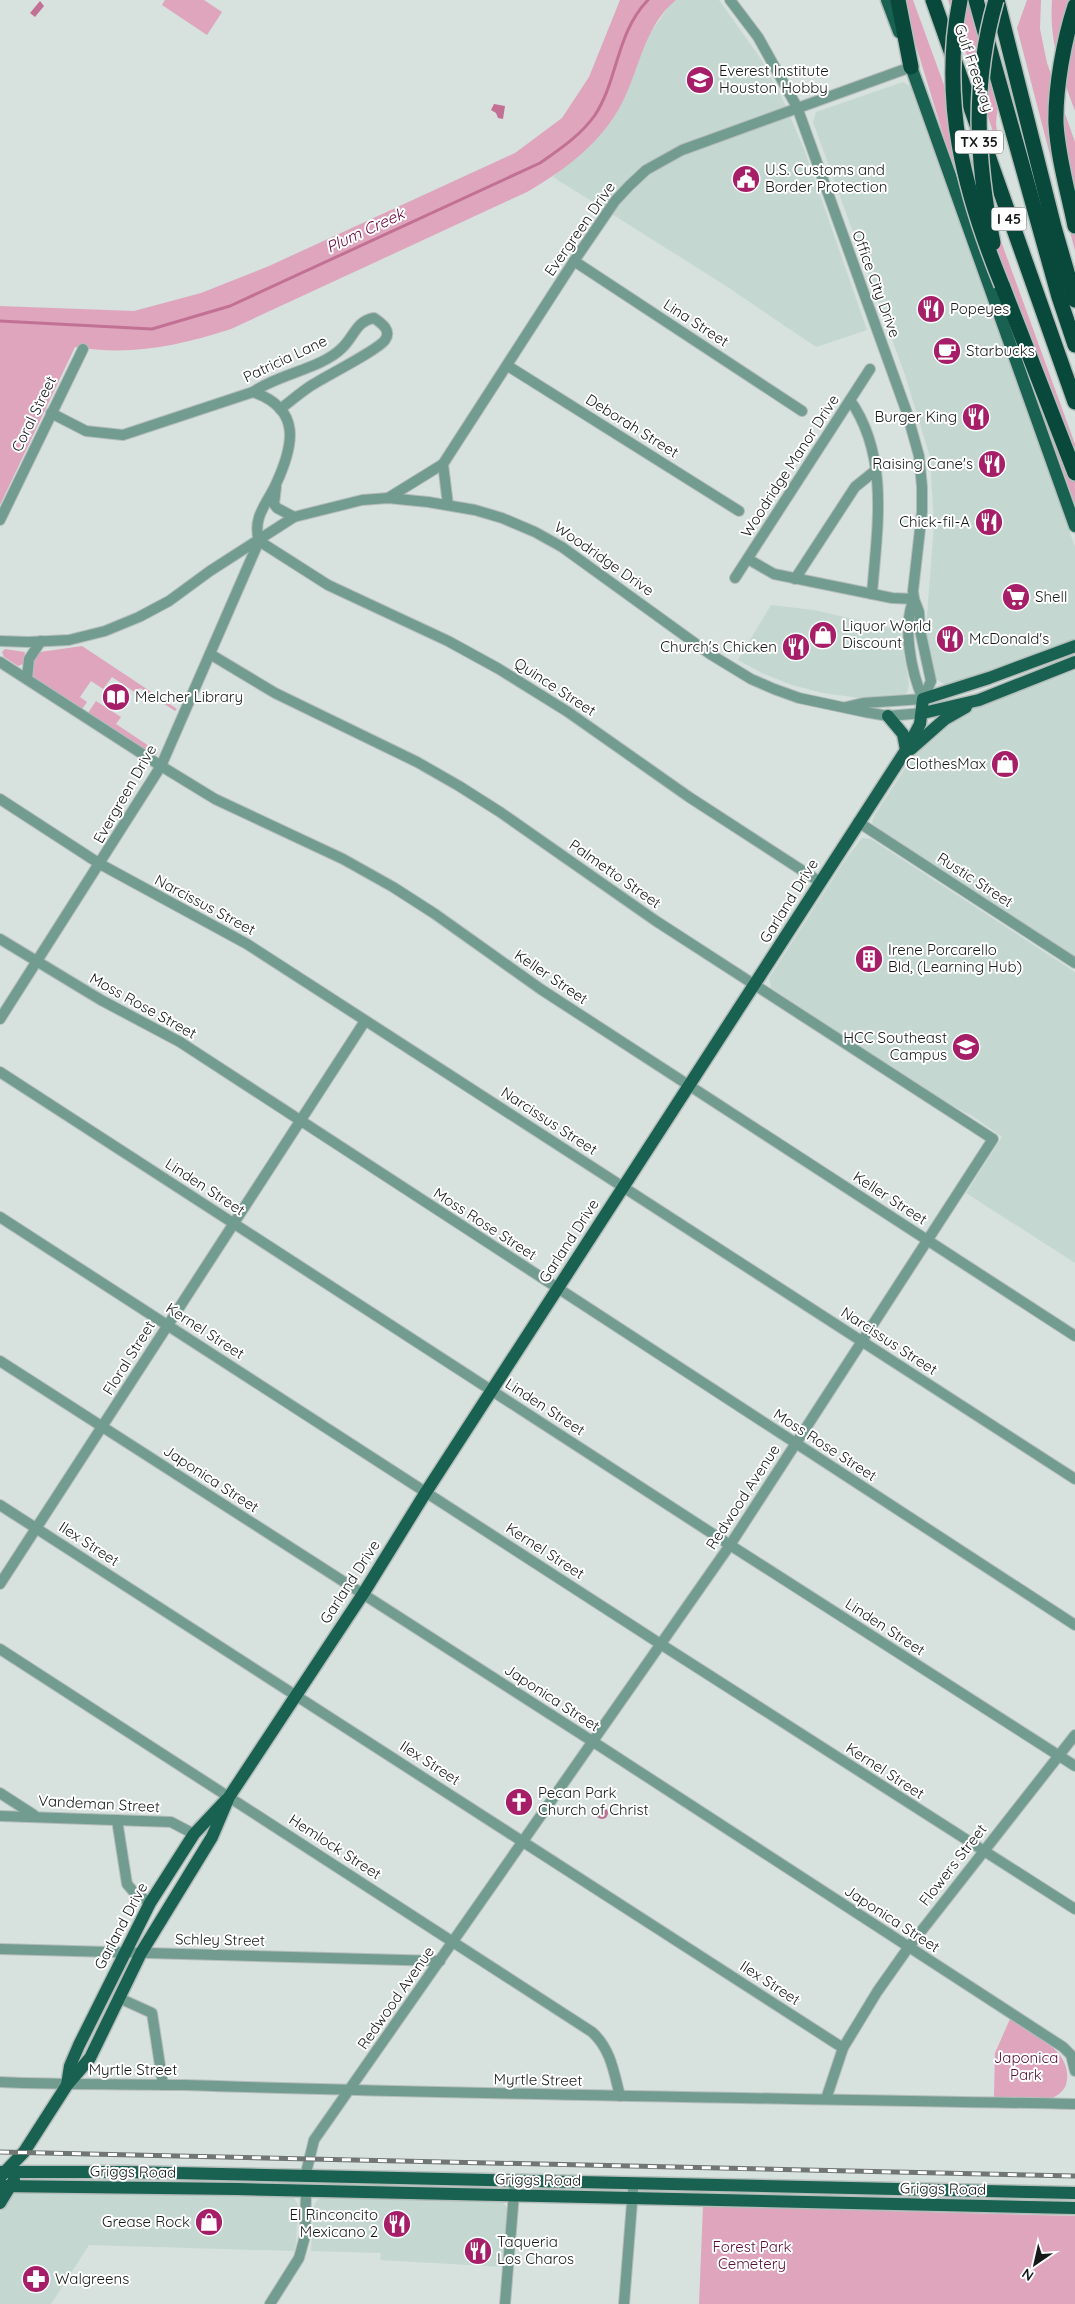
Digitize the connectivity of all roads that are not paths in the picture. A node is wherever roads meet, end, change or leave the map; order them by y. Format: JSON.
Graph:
{"nodes":[{"id":1,"x":730,"y":0,"type":"edge"},
{"id":2,"x":887,"y":0,"type":"edge"},
{"id":3,"x":898,"y":0,"type":"edge"},
{"id":4,"x":928,"y":0,"type":"edge"},
{"id":5,"x":933,"y":0,"type":"edge"},
{"id":6,"x":960,"y":0,"type":"edge"},
{"id":7,"x":976,"y":0,"type":"edge"},
{"id":8,"x":997,"y":3,"type":"edge"},
{"id":9,"x":1075,"y":6,"type":"edge"},
{"id":10,"x":944,"y":35,"type":"junction"},
{"id":11,"x":911,"y":67,"type":"junction"},
{"id":12,"x":796,"y":107,"type":"junction"},
{"id":13,"x":1075,"y":226,"type":"edge"},
{"id":14,"x":574,"y":261,"type":"junction"},
{"id":15,"x":1002,"y":285,"type":"junction"},
{"id":16,"x":1075,"y":300,"type":"edge"},
{"id":17,"x":1075,"y":345,"type":"edge"},
{"id":18,"x":83,"y":349,"type":"dead end"},
{"id":19,"x":508,"y":366,"type":"junction"},
{"id":20,"x":870,"y":370,"type":"dead end"},
{"id":21,"x":252,"y":392,"type":"junction"},
{"id":22,"x":850,"y":400,"type":"junction"},
{"id":23,"x":1075,"y":402,"type":"edge"},
{"id":24,"x":280,"y":409,"type":"junction"},
{"id":25,"x":802,"y":411,"type":"dead end"},
{"id":26,"x":52,"y":414,"type":"junction"},
{"id":27,"x":443,"y":464,"type":"junction"},
{"id":28,"x":876,"y":470,"type":"junction"},
{"id":29,"x":1075,"y":473,"type":"edge"},
{"id":30,"x":276,"y":486,"type":"junction"},
{"id":31,"x":388,"y":498,"type":"junction"},
{"id":32,"x":448,"y":505,"type":"junction"},
{"id":33,"x":739,"y":511,"type":"dead end"},
{"id":34,"x":294,"y":517,"type":"junction"},
{"id":35,"x":0,"y":520,"type":"edge"},
{"id":36,"x":1075,"y":526,"type":"edge"},
{"id":37,"x":259,"y":542,"type":"junction"},
{"id":38,"x":748,"y":559,"type":"junction"},
{"id":39,"x":735,"y":578,"type":"dead end"},
{"id":40,"x":795,"y":579,"type":"junction"},
{"id":41,"x":872,"y":594,"type":"junction"},
{"id":42,"x":914,"y":598,"type":"junction"},
{"id":43,"x":0,"y":640,"type":"edge"},
{"id":44,"x":42,"y":641,"type":"junction"},
{"id":45,"x":1075,"y":646,"type":"edge"},
{"id":46,"x":210,"y":654,"type":"junction"},
{"id":47,"x":0,"y":662,"type":"edge"},
{"id":48,"x":1075,"y":662,"type":"edge"},
{"id":49,"x":27,"y":679,"type":"junction"},
{"id":50,"x":923,"y":699,"type":"junction"},
{"id":51,"x":979,"y":700,"type":"junction"},
{"id":52,"x":845,"y":707,"type":"junction"},
{"id":53,"x":923,"y":713,"type":"junction"},
{"id":54,"x":888,"y":716,"type":"junction"},
{"id":55,"x":904,"y":754,"type":"junction"},
{"id":56,"x":161,"y":766,"type":"junction"},
{"id":57,"x":0,"y":800,"type":"edge"},
{"id":58,"x":858,"y":822,"type":"junction"},
{"id":59,"x":100,"y":864,"type":"junction"},
{"id":60,"x":820,"y":882,"type":"junction"},
{"id":61,"x":0,"y":939,"type":"edge"},
{"id":62,"x":37,"y":962,"type":"junction"},
{"id":63,"x":1075,"y":963,"type":"edge"},
{"id":64,"x":755,"y":985,"type":"junction"},
{"id":65,"x":0,"y":1019,"type":"edge"},
{"id":66,"x":364,"y":1021,"type":"junction"},
{"id":67,"x":0,"y":1072,"type":"edge"},
{"id":68,"x":688,"y":1086,"type":"junction"},
{"id":69,"x":300,"y":1120,"type":"junction"},
{"id":70,"x":993,"y":1138,"type":"joint"},
{"id":71,"x":623,"y":1187,"type":"junction"},
{"id":72,"x":0,"y":1216,"type":"edge"},
{"id":73,"x":234,"y":1223,"type":"junction"},
{"id":74,"x":928,"y":1240,"type":"junction"},
{"id":75,"x":558,"y":1290,"type":"junction"},
{"id":76,"x":168,"y":1325,"type":"junction"},
{"id":77,"x":1075,"y":1336,"type":"edge"},
{"id":78,"x":861,"y":1341,"type":"junction"},
{"id":79,"x":0,"y":1361,"type":"edge"},
{"id":80,"x":492,"y":1390,"type":"junction"},
{"id":81,"x":103,"y":1427,"type":"junction"},
{"id":82,"x":795,"y":1444,"type":"junction"},
{"id":83,"x":1075,"y":1479,"type":"edge"},
{"id":84,"x":426,"y":1492,"type":"junction"},
{"id":85,"x":0,"y":1505,"type":"edge"},
{"id":86,"x":36,"y":1528,"type":"junction"},
{"id":87,"x":730,"y":1545,"type":"junction"},
{"id":88,"x":0,"y":1584,"type":"edge"},
{"id":89,"x":362,"y":1594,"type":"junction"},
{"id":90,"x":1075,"y":1625,"type":"edge"},
{"id":91,"x":662,"y":1645,"type":"junction"},
{"id":92,"x":0,"y":1649,"type":"edge"},
{"id":93,"x":296,"y":1695,"type":"junction"},
{"id":94,"x":1075,"y":1736,"type":"edge"},
{"id":95,"x":592,"y":1741,"type":"junction"},
{"id":96,"x":1058,"y":1755,"type":"junction"},
{"id":97,"x":1075,"y":1766,"type":"edge"},
{"id":98,"x":0,"y":1793,"type":"edge"},
{"id":99,"x":230,"y":1796,"type":"junction"},
{"id":100,"x":0,"y":1816,"type":"edge"},
{"id":101,"x":35,"y":1816,"type":"junction"},
{"id":102,"x":117,"y":1820,"type":"junction"},
{"id":103,"x":194,"y":1834,"type":"junction"},
{"id":104,"x":523,"y":1841,"type":"junction"},
{"id":105,"x":983,"y":1851,"type":"junction"},
{"id":106,"x":150,"y":1903,"type":"junction"},
{"id":107,"x":1075,"y":1909,"type":"edge"},
{"id":108,"x":454,"y":1942,"type":"junction"},
{"id":109,"x":908,"y":1948,"type":"junction"},
{"id":110,"x":0,"y":1949,"type":"edge"},
{"id":111,"x":124,"y":1953,"type":"junction"},
{"id":112,"x":141,"y":1953,"type":"junction"},
{"id":113,"x":440,"y":1960,"type":"junction"},
{"id":114,"x":119,"y":1998,"type":"junction"},
{"id":115,"x":843,"y":2048,"type":"junction"},
{"id":116,"x":1075,"y":2071,"type":"edge"},
{"id":117,"x":0,"y":2082,"type":"edge"},
{"id":118,"x":67,"y":2085,"type":"junction"},
{"id":119,"x":163,"y":2085,"type":"junction"},
{"id":120,"x":349,"y":2090,"type":"junction"},
{"id":121,"x":620,"y":2096,"type":"junction"},
{"id":122,"x":826,"y":2099,"type":"junction"},
{"id":123,"x":1075,"y":2104,"type":"edge"},
{"id":124,"x":24,"y":2152,"type":"junction"},
{"id":125,"x":19,"y":2172,"type":"junction"},
{"id":126,"x":127,"y":2172,"type":"junction"},
{"id":127,"x":1,"y":2173,"type":"edge"},
{"id":128,"x":305,"y":2177,"type":"junction"},
{"id":129,"x":364,"y":2178,"type":"junction"},
{"id":130,"x":415,"y":2179,"type":"junction"},
{"id":131,"x":515,"y":2181,"type":"junction"},
{"id":132,"x":634,"y":2184,"type":"junction"},
{"id":133,"x":5,"y":2186,"type":"edge"},
{"id":134,"x":127,"y":2188,"type":"junction"},
{"id":135,"x":820,"y":2188,"type":"junction"},
{"id":136,"x":237,"y":2189,"type":"junction"},
{"id":137,"x":306,"y":2192,"type":"junction"},
{"id":138,"x":412,"y":2193,"type":"junction"},
{"id":139,"x":1075,"y":2193,"type":"edge"},
{"id":140,"x":514,"y":2196,"type":"junction"},
{"id":141,"x":633,"y":2198,"type":"junction"},
{"id":142,"x":819,"y":2202,"type":"junction"},
{"id":143,"x":0,"y":2203,"type":"edge"},
{"id":144,"x":1075,"y":2208,"type":"edge"},
{"id":145,"x":270,"y":2304,"type":"edge"},
{"id":146,"x":505,"y":2304,"type":"edge"},
{"id":147,"x":624,"y":2304,"type":"edge"}],
"edges":[{"from":1,"to":12,"type":"street","name":"Office City Drive"},
{"from":2,"to":11,"type":"main road"},
{"from":3,"to":11,"type":"highway"},
{"from":4,"to":10,"type":"highway"},
{"from":5,"to":10,"type":"highway","name":"Gulf Freeway","number":"I 45"},
{"from":6,"to":15,"type":"highway","bridge":true},
{"from":7,"to":17,"type":"highway","name":"Gulf Freeway","number":"I 45"},
{"from":8,"to":15,"type":"highway","number":"TX 35","bridge":true},
{"from":8,"to":16,"type":"highway","number":"I 45"},
{"from":9,"to":13,"type":"highway"},
{"from":10,"to":23,"type":"highway","name":"Gulf Freeway","number":"I 45"},
{"from":11,"to":12,"type":"street","name":"Evergreen Drive"},
{"from":11,"to":36,"type":"main road"},
{"from":12,"to":14,"type":"street","name":"Evergreen Drive"},
{"from":12,"to":42,"type":"street","name":"Office City Drive"},
{"from":14,"to":19,"type":"street","name":"Evergreen Drive"},
{"from":14,"to":25,"type":"street","name":"Lina Street"},
{"from":15,"to":29,"type":"highway","number":"TX 35"},
{"from":18,"to":26,"type":"street","name":"Coral Street"},
{"from":19,"to":27,"type":"street","name":"Evergreen Drive"},
{"from":19,"to":33,"type":"street","name":"Deborah Street"},
{"from":20,"to":22,"type":"street","name":"Woodridge Manor Drive"},
{"from":21,"to":24,"type":"street"},
{"from":21,"to":24,"type":"street","name":"Patricia Lane"},
{"from":21,"to":26,"type":"street","name":"Patricia Lane"},
{"from":22,"to":28,"type":"street"},
{"from":22,"to":38,"type":"street","name":"Woodridge Manor Drive"},
{"from":24,"to":30,"type":"street"},
{"from":26,"to":35,"type":"street","name":"Coral Street"},
{"from":27,"to":31,"type":"street"},
{"from":27,"to":32,"type":"street"},
{"from":28,"to":40,"type":"street"},
{"from":28,"to":41,"type":"street"},
{"from":30,"to":34,"type":"street"},
{"from":30,"to":37,"type":"street"},
{"from":31,"to":32,"type":"street","name":"Woodridge Drive"},
{"from":31,"to":34,"type":"street","name":"Woodridge Drive"},
{"from":32,"to":52,"type":"street","name":"Woodridge Drive"},
{"from":34,"to":37,"type":"street","name":"Woodridge Drive"},
{"from":37,"to":44,"type":"street","name":"Woodridge Drive"},
{"from":37,"to":46,"type":"street","name":"Evergreen Drive"},
{"from":37,"to":60,"type":"street","name":"Quince Street"},
{"from":38,"to":39,"type":"street","name":"Woodridge Manor Drive"},
{"from":38,"to":40,"type":"street"},
{"from":40,"to":41,"type":"street"},
{"from":41,"to":42,"type":"street"},
{"from":42,"to":50,"type":"street","name":"Office City Drive"},
{"from":43,"to":44,"type":"street","name":"Woodridge Drive"},
{"from":44,"to":49,"type":"street"},
{"from":45,"to":50,"type":"main road","name":"Woodridge Drive"},
{"from":46,"to":56,"type":"street","name":"Evergreen Drive"},
{"from":46,"to":64,"type":"street","name":"Palmetto Street"},
{"from":47,"to":49,"type":"street","name":"Keller Street"},
{"from":48,"to":51,"type":"main road","name":"Woodridge Drive"},
{"from":49,"to":56,"type":"street","name":"Keller Street"},
{"from":50,"to":52,"type":"street","name":"Woodridge Drive"},
{"from":50,"to":53,"type":"main road","name":"Garland Drive"},
{"from":51,"to":53,"type":"main road","name":"Woodridge Drive"},
{"from":51,"to":55,"type":"main road"},
{"from":52,"to":54,"type":"street","name":"Woodridge Drive"},
{"from":53,"to":54,"type":"street","name":"Woodridge Drive"},
{"from":53,"to":55,"type":"main road","name":"Garland Drive"},
{"from":54,"to":55,"type":"main road"},
{"from":55,"to":58,"type":"main road","name":"Garland Drive"},
{"from":56,"to":59,"type":"street","name":"Evergreen Drive"},
{"from":56,"to":68,"type":"street","name":"Keller Street"},
{"from":57,"to":59,"type":"street","name":"Narcissus Street"},
{"from":58,"to":60,"type":"main road","name":"Garland Drive"},
{"from":58,"to":63,"type":"street","name":"Rustic Street"},
{"from":59,"to":62,"type":"street","name":"Evergreen Drive"},
{"from":59,"to":66,"type":"street","name":"Narcissus Street"},
{"from":60,"to":64,"type":"main road","name":"Garland Drive"},
{"from":61,"to":62,"type":"street","name":"Moss Rose Street"},
{"from":62,"to":65,"type":"street","name":"Evergreen Drive"},
{"from":62,"to":69,"type":"street","name":"Moss Rose Street"},
{"from":64,"to":68,"type":"main road","name":"Garland Drive"},
{"from":64,"to":70,"type":"street","name":"Palmetto Street"},
{"from":66,"to":69,"type":"street","name":"Floral Street"},
{"from":66,"to":71,"type":"street","name":"Narcissus Street"},
{"from":67,"to":73,"type":"street","name":"Linden Street"},
{"from":68,"to":71,"type":"main road","name":"Garland Drive"},
{"from":68,"to":74,"type":"street","name":"Keller Street"},
{"from":69,"to":73,"type":"street","name":"Floral Street"},
{"from":69,"to":75,"type":"street","name":"Moss Rose Street"},
{"from":70,"to":74,"type":"street","name":"Redwood Avenue"},
{"from":71,"to":75,"type":"main road","name":"Garland Drive"},
{"from":71,"to":78,"type":"street","name":"Narcissus Street"},
{"from":72,"to":76,"type":"street","name":"Kernel Street"},
{"from":73,"to":76,"type":"street","name":"Floral Street"},
{"from":73,"to":80,"type":"street","name":"Linden Street"},
{"from":74,"to":77,"type":"street","name":"Keller Street"},
{"from":74,"to":78,"type":"street","name":"Redwood Avenue"},
{"from":75,"to":80,"type":"main road","name":"Garland Drive"},
{"from":75,"to":82,"type":"street","name":"Moss Rose Street"},
{"from":76,"to":81,"type":"street","name":"Floral Street"},
{"from":76,"to":84,"type":"street","name":"Kernel Street"},
{"from":78,"to":82,"type":"street","name":"Redwood Avenue"},
{"from":78,"to":83,"type":"street","name":"Narcissus Street"},
{"from":79,"to":81,"type":"street","name":"Japonica Street"},
{"from":80,"to":84,"type":"main road","name":"Garland Drive"},
{"from":80,"to":87,"type":"street","name":"Linden Street"},
{"from":81,"to":86,"type":"street","name":"Floral Street"},
{"from":81,"to":89,"type":"street","name":"Japonica Street"},
{"from":82,"to":87,"type":"street","name":"Redwood Avenue"},
{"from":82,"to":90,"type":"street","name":"Moss Rose Street"},
{"from":84,"to":89,"type":"main road","name":"Garland Drive"},
{"from":84,"to":91,"type":"street","name":"Kernel Street"},
{"from":85,"to":86,"type":"street","name":"Ilex Street"},
{"from":86,"to":88,"type":"street","name":"Floral Street"},
{"from":86,"to":93,"type":"street","name":"Ilex Street"},
{"from":87,"to":91,"type":"street","name":"Redwood Avenue"},
{"from":87,"to":96,"type":"street","name":"Linden Street"},
{"from":89,"to":93,"type":"main road","name":"Garland Drive"},
{"from":89,"to":95,"type":"street","name":"Japonica Street"},
{"from":91,"to":95,"type":"street","name":"Redwood Avenue"},
{"from":91,"to":105,"type":"street","name":"Kernel Street"},
{"from":92,"to":99,"type":"street","name":"Hemlock Street"},
{"from":93,"to":99,"type":"main road","name":"Garland Drive"},
{"from":93,"to":104,"type":"street","name":"Ilex Street"},
{"from":94,"to":96,"type":"street","name":"Flowers Street"},
{"from":95,"to":104,"type":"street","name":"Redwood Avenue"},
{"from":95,"to":109,"type":"street","name":"Japonica Street"},
{"from":96,"to":97,"type":"street","name":"Linden Street"},
{"from":96,"to":105,"type":"street","name":"Flowers Street"},
{"from":98,"to":101,"type":"street"},
{"from":99,"to":103,"type":"main road","name":"Garland Drive"},
{"from":99,"to":108,"type":"street","name":"Hemlock Street"},
{"from":99,"to":112,"type":"main road","name":"Garland Drive"},
{"from":100,"to":101,"type":"street","name":"Vandeman Street"},
{"from":101,"to":102,"type":"street","name":"Vandeman Street"},
{"from":102,"to":103,"type":"street","name":"Vandeman Street"},
{"from":102,"to":106,"type":"street"},
{"from":103,"to":106,"type":"main road","name":"Garland Drive"},
{"from":104,"to":108,"type":"street","name":"Redwood Avenue"},
{"from":104,"to":115,"type":"street","name":"Ilex Street"},
{"from":105,"to":107,"type":"street","name":"Kernel Street"},
{"from":105,"to":109,"type":"street","name":"Flowers Street"},
{"from":106,"to":111,"type":"main road","name":"Garland Drive"},
{"from":108,"to":113,"type":"street","name":"Redwood Avenue"},
{"from":108,"to":121,"type":"street","name":"Hemlock Street"},
{"from":109,"to":115,"type":"street","name":"Flowers Street"},
{"from":109,"to":116,"type":"street","name":"Japonica Street"},
{"from":110,"to":111,"type":"street","name":"Schley Street"},
{"from":111,"to":112,"type":"street","name":"Schley Street"},
{"from":111,"to":118,"type":"main road","name":"Garland Drive"},
{"from":112,"to":113,"type":"street","name":"Schley Street"},
{"from":112,"to":114,"type":"main road","name":"Garland Drive"},
{"from":113,"to":120,"type":"street","name":"Redwood Avenue"},
{"from":114,"to":118,"type":"main road","name":"Garland Drive"},
{"from":114,"to":119,"type":"street"},
{"from":115,"to":122,"type":"street","name":"Flowers Street"},
{"from":117,"to":118,"type":"street","name":"Myrtle Street"},
{"from":118,"to":119,"type":"street","name":"Myrtle Street"},
{"from":118,"to":124,"type":"main road","name":"Garland Drive"},
{"from":119,"to":120,"type":"street","name":"Myrtle Street"},
{"from":120,"to":121,"type":"street","name":"Myrtle Street"},
{"from":120,"to":128,"type":"street","name":"Redwood Avenue"},
{"from":121,"to":122,"type":"street","name":"Myrtle Street"},
{"from":122,"to":123,"type":"street","name":"Myrtle Street"},
{"from":124,"to":125,"type":"main road","name":"Garland Drive"},
{"from":124,"to":127,"type":"main road","name":"Garland Drive"},
{"from":125,"to":126,"type":"main road","name":"Griggs Road"},
{"from":125,"to":127,"type":"main road","name":"Griggs Road"},
{"from":125,"to":133,"type":"main road","name":"Garland Drive"},
{"from":126,"to":128,"type":"main road","name":"Griggs Road"},
{"from":126,"to":134,"type":"main road"},
{"from":128,"to":129,"type":"main road","name":"Griggs Road"},
{"from":128,"to":136,"type":"main road"},
{"from":129,"to":130,"type":"main road","name":"Griggs Road"},
{"from":129,"to":137,"type":"main road"},
{"from":130,"to":131,"type":"main road","name":"Griggs Road"},
{"from":130,"to":138,"type":"main road"},
{"from":131,"to":132,"type":"main road","name":"Griggs Road"},
{"from":131,"to":140,"type":"street"},
{"from":132,"to":135,"type":"main road","name":"Griggs Road"},
{"from":132,"to":141,"type":"street"},
{"from":133,"to":134,"type":"main road","name":"Griggs Road"},
{"from":133,"to":143,"type":"main road","name":"Garland Drive"},
{"from":134,"to":136,"type":"main road","name":"Griggs Road"},
{"from":135,"to":139,"type":"main road","name":"Griggs Road"},
{"from":135,"to":142,"type":"main road"},
{"from":136,"to":137,"type":"main road","name":"Griggs Road"},
{"from":137,"to":138,"type":"main road","name":"Griggs Road"},
{"from":137,"to":145,"type":"street"},
{"from":138,"to":140,"type":"main road","name":"Griggs Road"},
{"from":140,"to":141,"type":"main road","name":"Griggs Road"},
{"from":140,"to":146,"type":"street"},
{"from":141,"to":142,"type":"main road","name":"Griggs Road"},
{"from":141,"to":147,"type":"street"},
{"from":142,"to":144,"type":"main road","name":"Griggs Road"}]}
